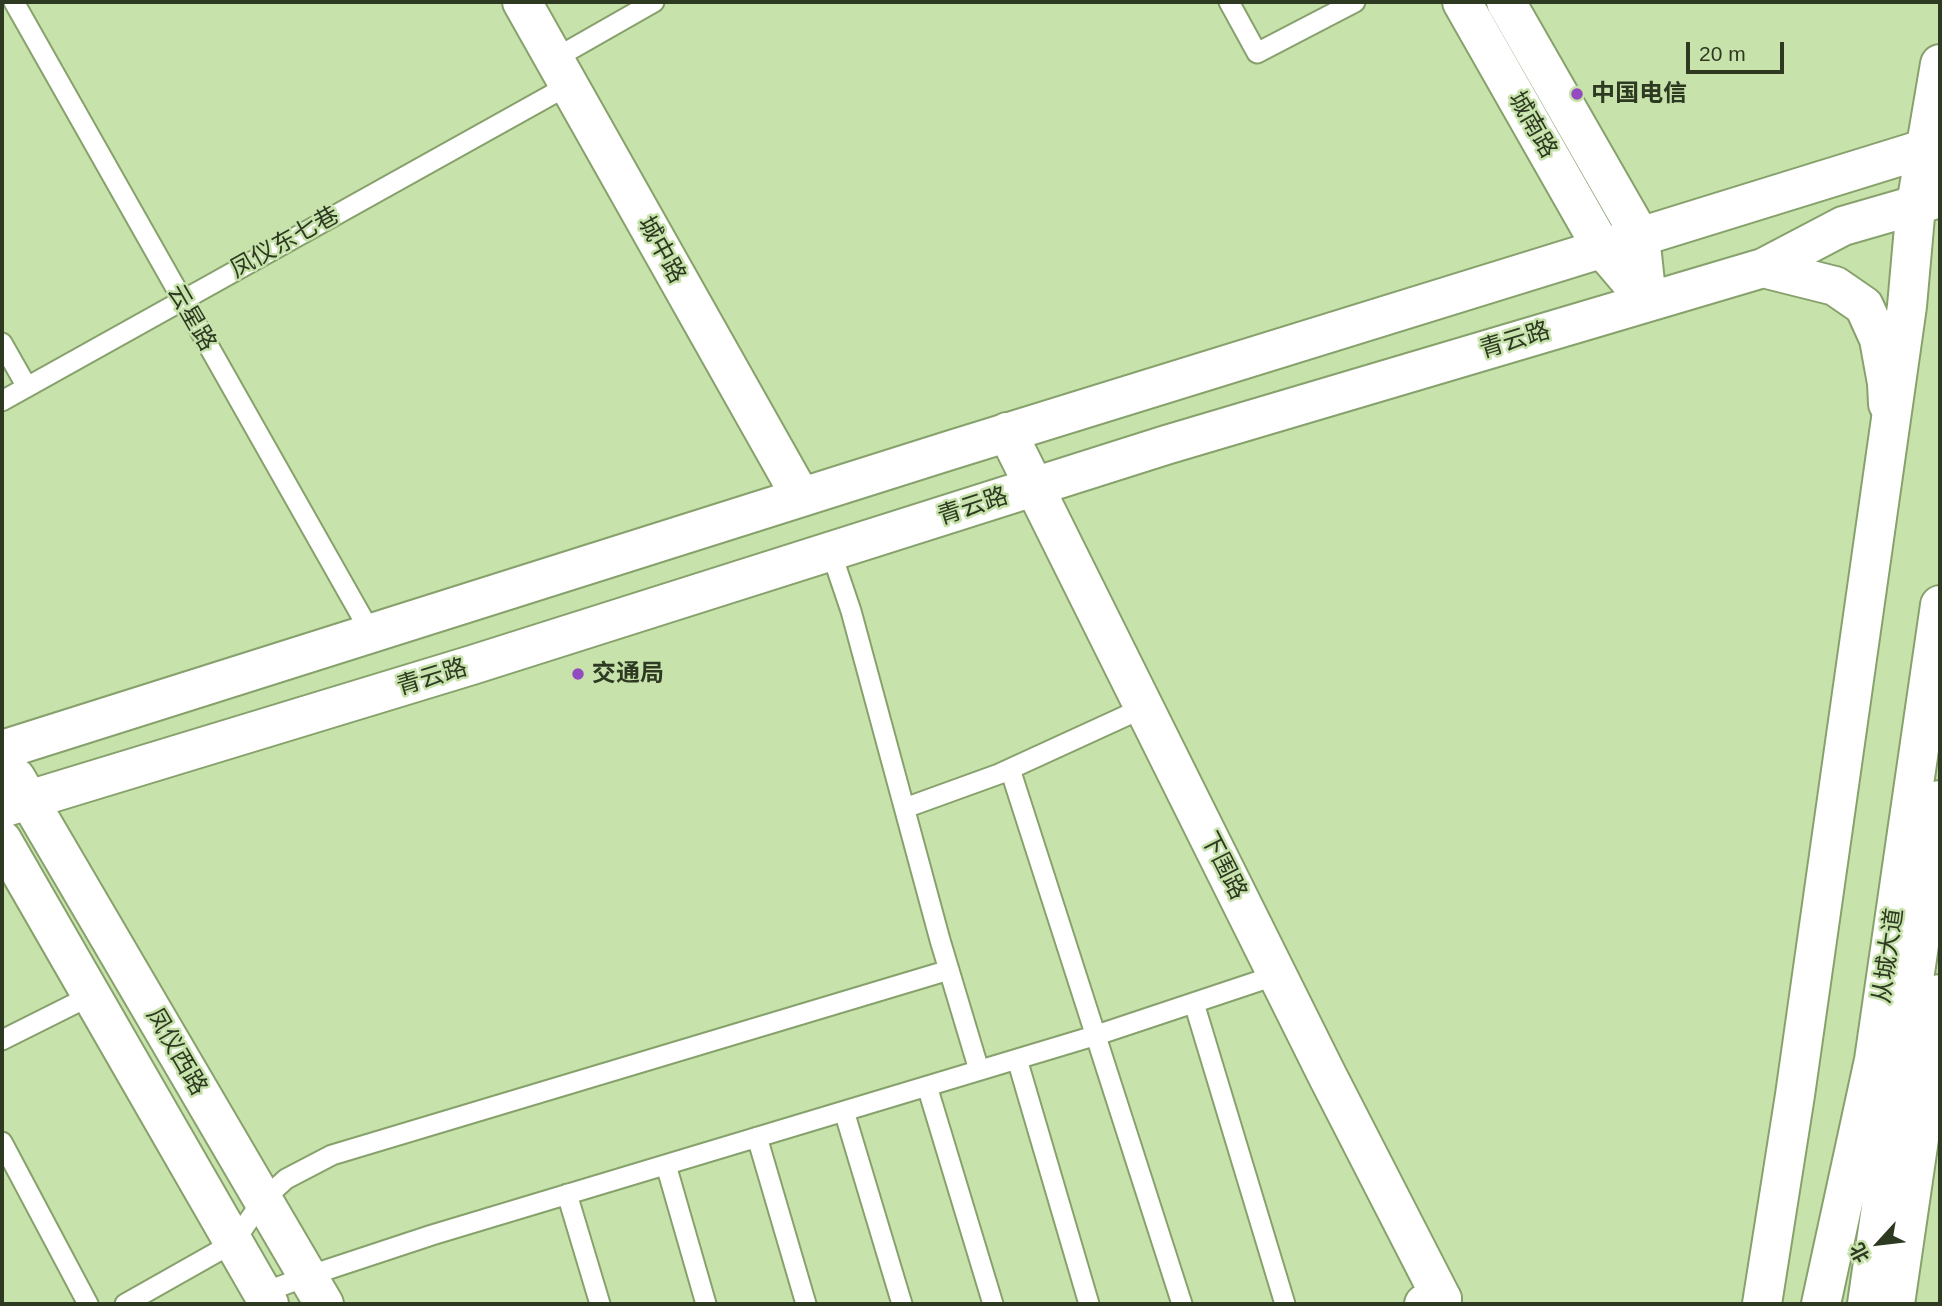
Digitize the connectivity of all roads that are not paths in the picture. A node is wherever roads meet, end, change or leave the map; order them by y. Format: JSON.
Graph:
{"nodes":[{"id":1,"x":14,"y":2,"type":"edge"},
{"id":2,"x":522,"y":2,"type":"edge"},
{"id":3,"x":654,"y":2,"type":"edge"},
{"id":4,"x":1228,"y":2,"type":"edge"},
{"id":5,"x":1355,"y":2,"type":"edge"},
{"id":6,"x":1462,"y":2,"type":"edge"},
{"id":7,"x":1506,"y":2,"type":"edge"},
{"id":8,"x":1940,"y":64,"type":"edge"},
{"id":9,"x":561,"y":72,"type":"junction"},
{"id":10,"x":1933,"y":146,"type":"edge"},
{"id":11,"x":1928,"y":201,"type":"edge"},
{"id":12,"x":1640,"y":236,"type":"junction"},
{"id":13,"x":1602,"y":248,"type":"junction"},
{"id":14,"x":1763,"y":268,"type":"junction"},
{"id":15,"x":181,"y":300,"type":"junction"},
{"id":16,"x":1647,"y":301,"type":"junction"},
{"id":17,"x":2,"y":343,"type":"edge"},
{"id":18,"x":27,"y":387,"type":"junction"},
{"id":19,"x":2,"y":401,"type":"edge"},
{"id":20,"x":1888,"y":430,"type":"junction"},
{"id":21,"x":1007,"y":432,"type":"junction"},
{"id":22,"x":1034,"y":487,"type":"junction"},
{"id":23,"x":800,"y":497,"type":"junction"},
{"id":24,"x":831,"y":552,"type":"junction"},
{"id":25,"x":1940,"y":605,"type":"edge"},
{"id":26,"x":371,"y":633,"type":"junction"},
{"id":27,"x":1143,"y":708,"type":"junction"},
{"id":28,"x":2,"y":752,"type":"edge"},
{"id":29,"x":1010,"y":769,"type":"junction"},
{"id":30,"x":1940,"y":800,"type":"edge"},
{"id":31,"x":15,"y":804,"type":"edge"},
{"id":32,"x":905,"y":808,"type":"junction"},
{"id":33,"x":2,"y":840,"type":"edge"},
{"id":34,"x":949,"y":970,"type":"junction"},
{"id":35,"x":1277,"y":975,"type":"junction"},
{"id":36,"x":1940,"y":994,"type":"edge"},
{"id":37,"x":92,"y":995,"type":"junction"},
{"id":38,"x":1194,"y":1003,"type":"junction"},
{"id":39,"x":1097,"y":1035,"type":"junction"},
{"id":40,"x":2,"y":1040,"type":"edge"},
{"id":41,"x":1017,"y":1059,"type":"junction"},
{"id":42,"x":1888,"y":1061,"type":"junction"},
{"id":43,"x":979,"y":1070,"type":"junction"},
{"id":44,"x":927,"y":1086,"type":"junction"},
{"id":45,"x":844,"y":1111,"type":"junction"},
{"id":46,"x":757,"y":1137,"type":"junction"},
{"id":47,"x":2,"y":1142,"type":"edge"},
{"id":48,"x":666,"y":1165,"type":"junction"},
{"id":49,"x":567,"y":1194,"type":"junction"},
{"id":50,"x":263,"y":1200,"type":"junction"},
{"id":51,"x":233,"y":1243,"type":"junction"},
{"id":52,"x":316,"y":1290,"type":"edge"},
{"id":53,"x":265,"y":1299,"type":"edge"},
{"id":54,"x":1433,"y":1301,"type":"edge"},
{"id":55,"x":88,"y":1304,"type":"edge"},
{"id":56,"x":125,"y":1304,"type":"edge"},
{"id":57,"x":600,"y":1304,"type":"edge"},
{"id":58,"x":706,"y":1304,"type":"edge"},
{"id":59,"x":806,"y":1304,"type":"edge"},
{"id":60,"x":902,"y":1304,"type":"edge"},
{"id":61,"x":993,"y":1304,"type":"edge"},
{"id":62,"x":1089,"y":1304,"type":"edge"},
{"id":63,"x":1181,"y":1304,"type":"edge"},
{"id":64,"x":1285,"y":1304,"type":"edge"},
{"id":65,"x":1762,"y":1304,"type":"edge"},
{"id":66,"x":1821,"y":1304,"type":"edge"},
{"id":67,"x":1867,"y":1304,"type":"edge"},
{"id":68,"x":1895,"y":1304,"type":"edge"}],
"edges":[{"from":1,"to":15,"type":"lane","name":"云星路"},
{"from":2,"to":9,"type":"main road","name":"城中路"},
{"from":3,"to":9,"type":"lane","name":"凤仪东七巷"},
{"from":4,"to":5,"type":"lane"},
{"from":6,"to":13,"type":"main road","name":"城南路"},
{"from":7,"to":12,"type":"main road","name":"城南路"},
{"from":8,"to":10,"type":"main road"},
{"from":9,"to":15,"type":"lane","name":"凤仪东七巷"},
{"from":9,"to":23,"type":"main road","name":"城中路"},
{"from":10,"to":11,"type":"main road"},
{"from":10,"to":12,"type":"main road"},
{"from":11,"to":14,"type":"main road","name":"青云路"},
{"from":11,"to":20,"type":"main road"},
{"from":12,"to":13,"type":"main road"},
{"from":12,"to":16,"type":"main road"},
{"from":13,"to":16,"type":"main road","name":"城南路"},
{"from":13,"to":21,"type":"main road"},
{"from":14,"to":16,"type":"main road","name":"青云路"},
{"from":14,"to":20,"type":"main road"},
{"from":15,"to":18,"type":"lane","name":"凤仪东七巷"},
{"from":15,"to":26,"type":"lane","name":"云星路"},
{"from":16,"to":22,"type":"main road","name":"青云路"},
{"from":17,"to":18,"type":"lane"},
{"from":18,"to":19,"type":"lane","name":"凤仪东七巷"},
{"from":20,"to":65,"type":"main road"},
{"from":21,"to":22,"type":"main road","name":"下围路"},
{"from":21,"to":23,"type":"main road"},
{"from":22,"to":24,"type":"main road","name":"青云路"},
{"from":22,"to":27,"type":"main road","name":"下围路"},
{"from":23,"to":26,"type":"main road"},
{"from":24,"to":31,"type":"main road","name":"青云路"},
{"from":24,"to":32,"type":"lane"},
{"from":25,"to":42,"type":"main road","name":"从城大道"},
{"from":26,"to":28,"type":"main road"},
{"from":27,"to":29,"type":"lane"},
{"from":27,"to":35,"type":"main road","name":"下围路"},
{"from":28,"to":31,"type":"main road","name":"凤仪西路"},
{"from":29,"to":32,"type":"lane"},
{"from":29,"to":39,"type":"lane"},
{"from":30,"to":42,"type":"main road","name":"从城大道"},
{"from":31,"to":50,"type":"main road","name":"凤仪西路"},
{"from":32,"to":34,"type":"lane"},
{"from":33,"to":37,"type":"main road","name":"凤仪西路"},
{"from":34,"to":43,"type":"lane"},
{"from":34,"to":50,"type":"lane"},
{"from":35,"to":38,"type":"lane"},
{"from":35,"to":54,"type":"main road","name":"下围路"},
{"from":36,"to":68,"type":"main road"},
{"from":37,"to":40,"type":"lane"},
{"from":37,"to":51,"type":"main road","name":"凤仪西路"},
{"from":38,"to":39,"type":"lane"},
{"from":38,"to":64,"type":"lane"},
{"from":39,"to":41,"type":"lane"},
{"from":39,"to":63,"type":"lane"},
{"from":41,"to":43,"type":"lane"},
{"from":41,"to":62,"type":"lane"},
{"from":42,"to":66,"type":"main road","name":"从城大道"},
{"from":42,"to":67,"type":"main road","name":"从城大道"},
{"from":43,"to":44,"type":"lane"},
{"from":44,"to":45,"type":"lane"},
{"from":44,"to":61,"type":"lane"},
{"from":45,"to":46,"type":"lane"},
{"from":45,"to":60,"type":"lane"},
{"from":46,"to":48,"type":"lane"},
{"from":46,"to":59,"type":"lane"},
{"from":47,"to":55,"type":"lane"},
{"from":48,"to":49,"type":"lane"},
{"from":48,"to":58,"type":"lane"},
{"from":49,"to":52,"type":"lane"},
{"from":49,"to":57,"type":"lane"},
{"from":50,"to":51,"type":"lane"},
{"from":50,"to":52,"type":"main road","name":"凤仪西路"},
{"from":51,"to":53,"type":"main road","name":"凤仪西路"},
{"from":51,"to":56,"type":"lane"},
{"from":52,"to":53,"type":"lane"}]}
